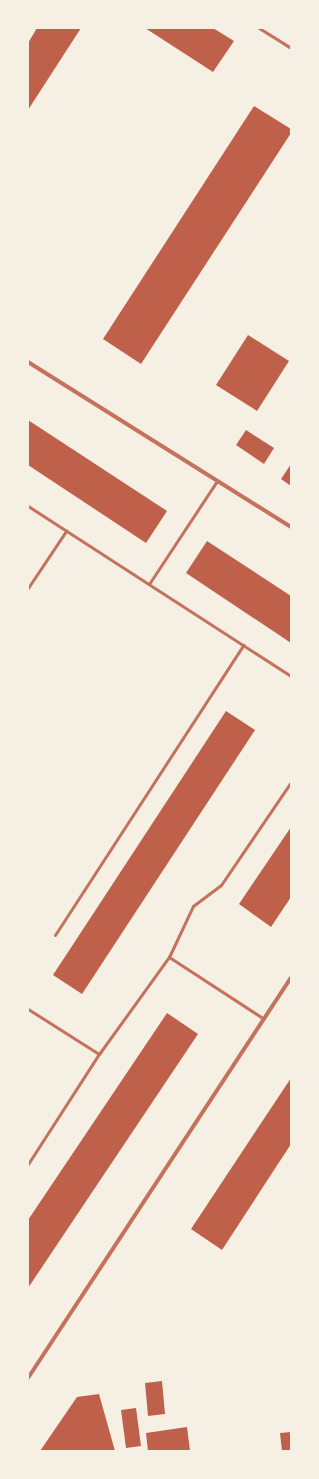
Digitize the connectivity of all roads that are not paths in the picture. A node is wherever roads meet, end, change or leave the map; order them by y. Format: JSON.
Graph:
{"nodes":[{"id":1,"x":259,"y":28,"type":"edge"},
{"id":2,"x":291,"y":48,"type":"edge"},
{"id":3,"x":28,"y":362,"type":"edge"},
{"id":4,"x":217,"y":481,"type":"junction"},
{"id":5,"x":28,"y":506,"type":"edge"},
{"id":6,"x":291,"y":527,"type":"edge"},
{"id":7,"x":66,"y":530,"type":"junction"},
{"id":8,"x":149,"y":584,"type":"junction"},
{"id":9,"x":28,"y":588,"type":"edge"},
{"id":10,"x":243,"y":645,"type":"junction"},
{"id":11,"x":291,"y":676,"type":"edge"},
{"id":12,"x":291,"y":782,"type":"edge"},
{"id":13,"x":54,"y":935,"type":"dead end"},
{"id":14,"x":169,"y":957,"type":"junction"},
{"id":15,"x":291,"y":978,"type":"edge"},
{"id":16,"x":28,"y":1009,"type":"edge"},
{"id":17,"x":264,"y":1019,"type":"junction"},
{"id":18,"x":99,"y":1054,"type":"junction"},
{"id":19,"x":28,"y":1164,"type":"edge"},
{"id":20,"x":28,"y":1378,"type":"edge"}],
"edges":[{"from":1,"to":2,"type":"lane"},
{"from":3,"to":4,"type":"street"},
{"from":4,"to":6,"type":"street"},
{"from":4,"to":8,"type":"lane"},
{"from":5,"to":7,"type":"lane"},
{"from":7,"to":8,"type":"lane"},
{"from":7,"to":9,"type":"lane"},
{"from":8,"to":10,"type":"lane"},
{"from":10,"to":11,"type":"lane"},
{"from":10,"to":13,"type":"lane"},
{"from":12,"to":14,"type":"lane"},
{"from":14,"to":17,"type":"lane"},
{"from":14,"to":18,"type":"lane"},
{"from":15,"to":17,"type":"street"},
{"from":16,"to":18,"type":"lane"},
{"from":17,"to":20,"type":"street"},
{"from":18,"to":19,"type":"lane"}]}
